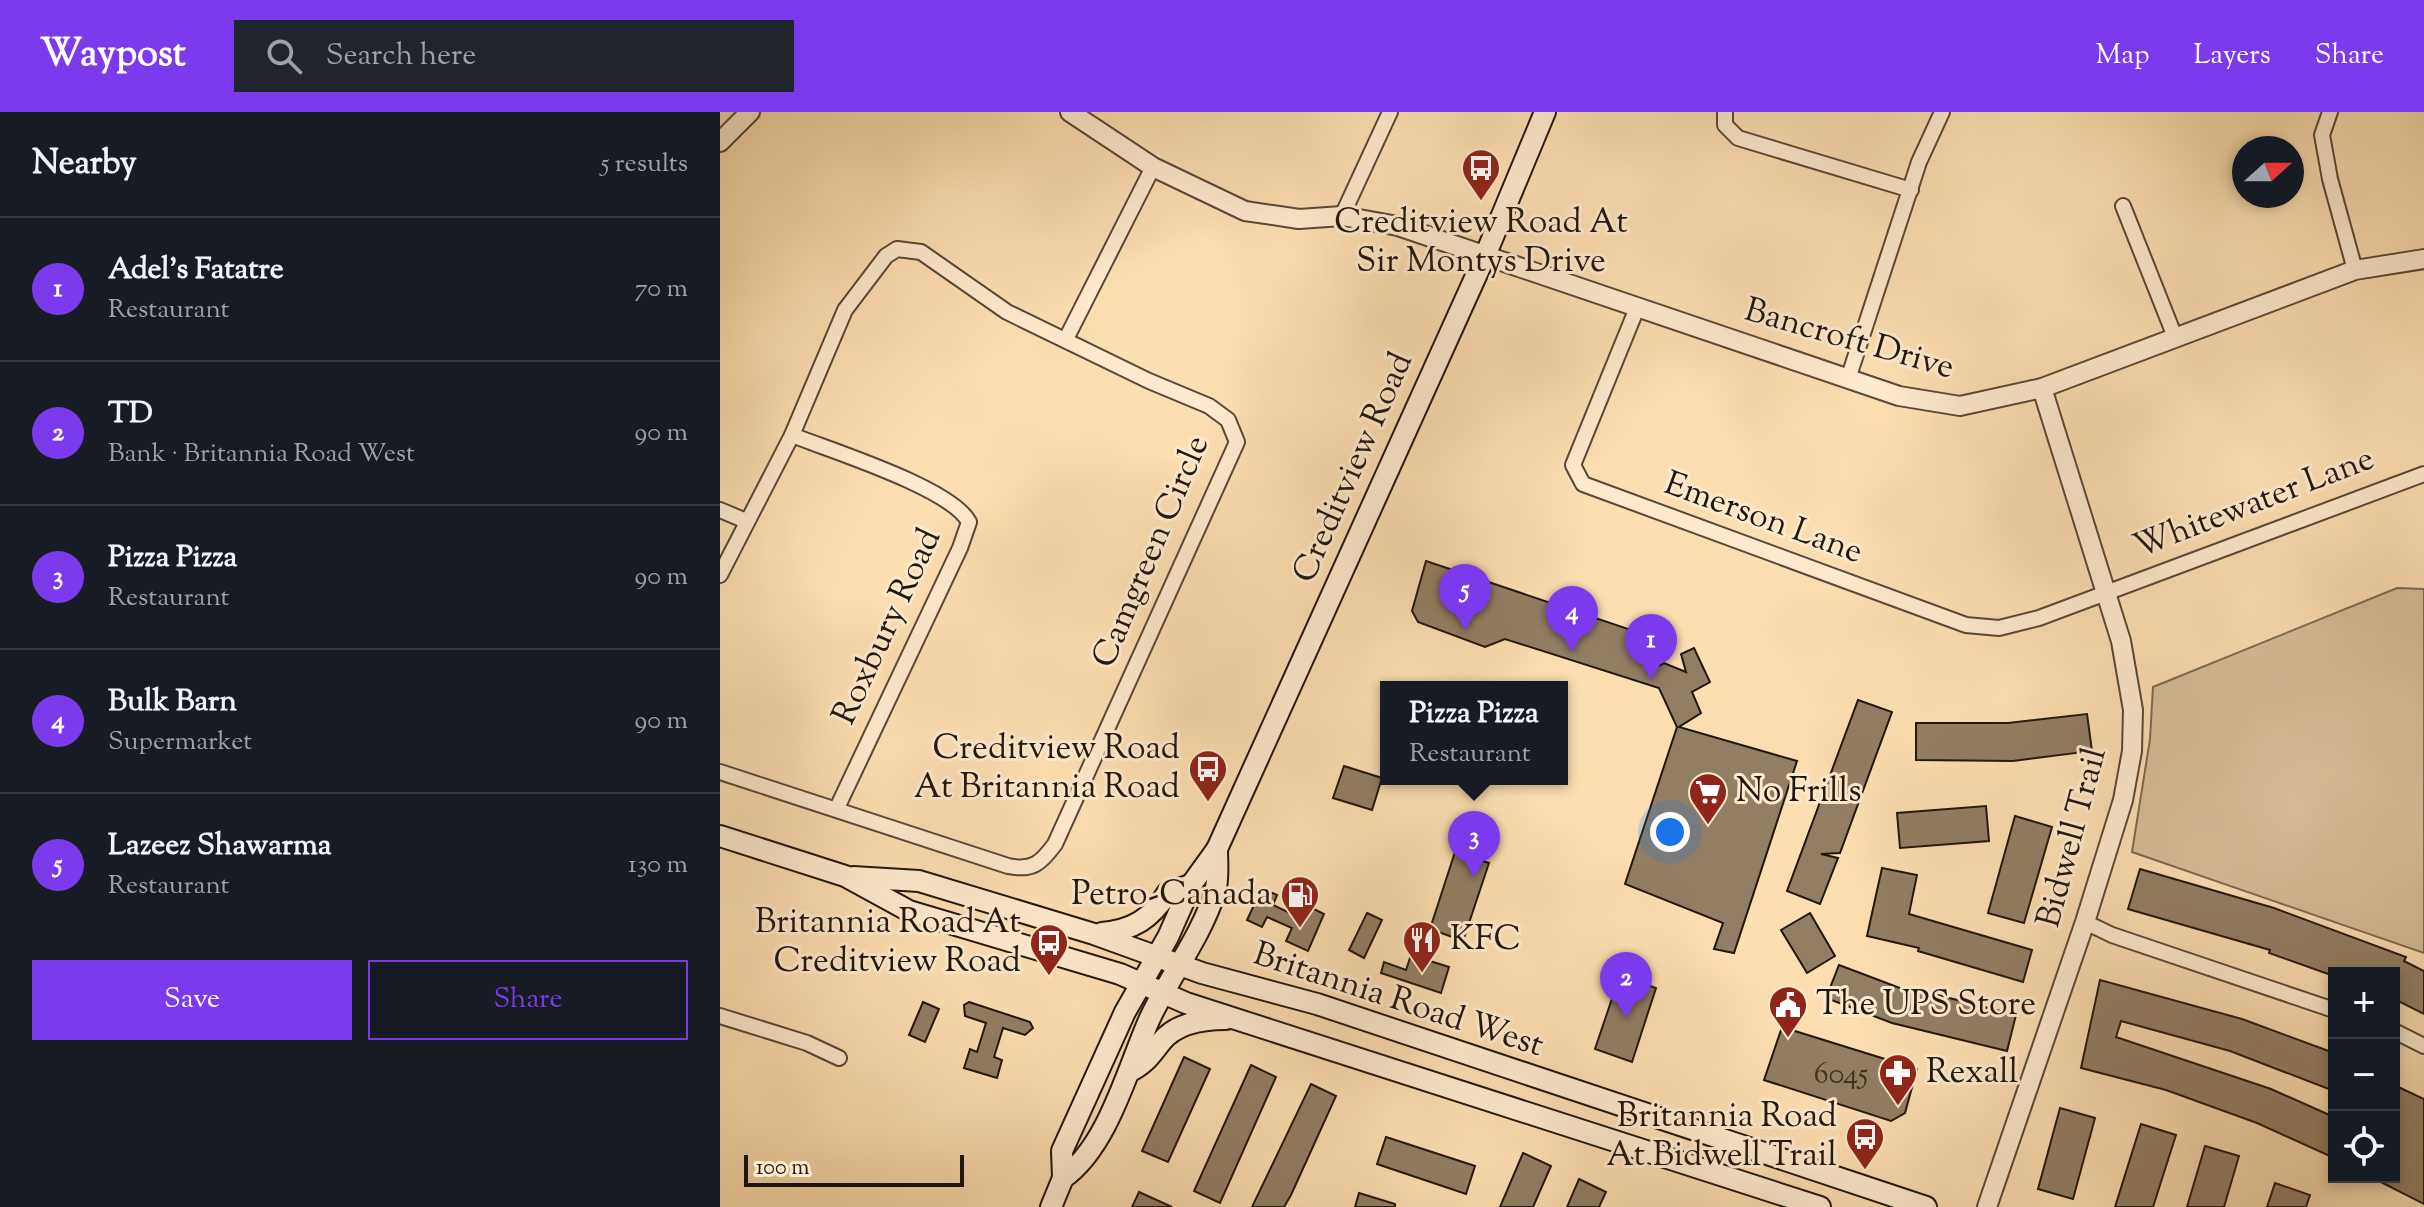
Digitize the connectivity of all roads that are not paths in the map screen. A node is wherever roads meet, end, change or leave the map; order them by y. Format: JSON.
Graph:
{"nodes":[{"id":1,"x":750,"y":112,"type":"edge"},
{"id":2,"x":1070,"y":112,"type":"edge"},
{"id":3,"x":1390,"y":112,"type":"edge"},
{"id":4,"x":1545,"y":112,"type":"edge"},
{"id":5,"x":1725,"y":112,"type":"edge"},
{"id":6,"x":1942,"y":112,"type":"edge"},
{"id":7,"x":2330,"y":112,"type":"edge"},
{"id":8,"x":720,"y":142,"type":"edge"},
{"id":9,"x":1153,"y":167,"type":"junction"},
{"id":10,"x":1911,"y":190,"type":"junction"},
{"id":11,"x":2123,"y":206,"type":"dead end"},
{"id":12,"x":1342,"y":216,"type":"junction"},
{"id":13,"x":1485,"y":256,"type":"junction"},
{"id":14,"x":2424,"y":259,"type":"edge"},
{"id":15,"x":2355,"y":270,"type":"junction"},
{"id":16,"x":1637,"y":308,"type":"junction"},
{"id":17,"x":2175,"y":337,"type":"junction"},
{"id":18,"x":1066,"y":339,"type":"junction"},
{"id":19,"x":1848,"y":379,"type":"junction"},
{"id":20,"x":2042,"y":388,"type":"junction"},
{"id":21,"x":792,"y":435,"type":"junction"},
{"id":22,"x":2424,"y":474,"type":"edge"},
{"id":23,"x":720,"y":510,"type":"edge"},
{"id":24,"x":746,"y":521,"type":"junction"},
{"id":25,"x":720,"y":575,"type":"edge"},
{"id":26,"x":2106,"y":592,"type":"junction"},
{"id":27,"x":720,"y":772,"type":"edge"},
{"id":28,"x":837,"y":808,"type":"junction"},
{"id":29,"x":720,"y":836,"type":"edge"},
{"id":30,"x":1217,"y":849,"type":"junction"},
{"id":31,"x":845,"y":876,"type":"junction"},
{"id":32,"x":1191,"y":885,"type":"junction"},
{"id":33,"x":2085,"y":922,"type":"junction"},
{"id":34,"x":1094,"y":934,"type":"junction"},
{"id":35,"x":1157,"y":956,"type":"junction"},
{"id":36,"x":1181,"y":965,"type":"junction"},
{"id":37,"x":1141,"y":983,"type":"junction"},
{"id":38,"x":1164,"y":994,"type":"junction"},
{"id":39,"x":2328,"y":1008,"type":"edge"},
{"id":40,"x":720,"y":1016,"type":"edge"},
{"id":41,"x":1235,"y":1018,"type":"junction"},
{"id":42,"x":2400,"y":1034,"type":"edge"},
{"id":43,"x":2424,"y":1046,"type":"edge"},
{"id":44,"x":839,"y":1058,"type":"dead end"},
{"id":45,"x":1129,"y":1072,"type":"junction"},
{"id":46,"x":1063,"y":1178,"type":"junction"},
{"id":47,"x":1051,"y":1207,"type":"edge"},
{"id":48,"x":1820,"y":1207,"type":"edge"},
{"id":49,"x":1926,"y":1207,"type":"edge"},
{"id":50,"x":1987,"y":1207,"type":"edge"}],
"edges":[{"from":1,"to":8,"type":"street"},
{"from":2,"to":9,"type":"street","name":"Bancroft Drive"},
{"from":3,"to":12,"type":"street"},
{"from":4,"to":13,"type":"main road","name":"Creditview Road"},
{"from":5,"to":10,"type":"street"},
{"from":6,"to":10,"type":"street"},
{"from":7,"to":15,"type":"street"},
{"from":9,"to":12,"type":"street","name":"Bancroft Drive"},
{"from":9,"to":18,"type":"street"},
{"from":10,"to":19,"type":"street"},
{"from":11,"to":17,"type":"street"},
{"from":12,"to":13,"type":"street","name":"Bancroft Drive"},
{"from":13,"to":16,"type":"street","name":"Bancroft Drive"},
{"from":13,"to":30,"type":"main road","name":"Creditview Road"},
{"from":14,"to":15,"type":"street","name":"Bancroft Drive"},
{"from":15,"to":17,"type":"street","name":"Bancroft Drive"},
{"from":16,"to":19,"type":"street","name":"Bancroft Drive"},
{"from":16,"to":26,"type":"street","name":"Emerson Lane"},
{"from":17,"to":20,"type":"street","name":"Bancroft Drive"},
{"from":18,"to":21,"type":"street","name":"Camgreen Circle"},
{"from":18,"to":28,"type":"street","name":"Camgreen Circle"},
{"from":19,"to":20,"type":"street","name":"Bancroft Drive"},
{"from":20,"to":26,"type":"street","name":"Bidwell Trail"},
{"from":21,"to":24,"type":"street","name":"Camgreen Circle"},
{"from":21,"to":28,"type":"street","name":"Roxbury Road"},
{"from":22,"to":26,"type":"street","name":"Whitewater Lane"},
{"from":23,"to":24,"type":"street"},
{"from":24,"to":25,"type":"street","name":"Camgreen Circle"},
{"from":26,"to":33,"type":"street","name":"Bidwell Trail"},
{"from":27,"to":28,"type":"street","name":"Camgreen Circle"},
{"from":29,"to":31,"type":"main road","name":"Britannia Road West"},
{"from":30,"to":32,"type":"main road","name":"Creditview Road"},
{"from":30,"to":36,"type":"main road","name":"Creditview Road"},
{"from":31,"to":34,"type":"main road","name":"Britannia Road West"},
{"from":31,"to":37,"type":"main road","name":"Britannia Road West"},
{"from":32,"to":34,"type":"main road"},
{"from":32,"to":35,"type":"main road","name":"Creditview Road"},
{"from":33,"to":39,"type":"street"},
{"from":33,"to":50,"type":"street","name":"Bidwell Trail"},
{"from":34,"to":35,"type":"main road","name":"Britannia Road West"},
{"from":35,"to":36,"type":"main road","name":"Britannia Road West"},
{"from":35,"to":37,"type":"main road","name":"Creditview Road"},
{"from":36,"to":38,"type":"main road","name":"Creditview Road"},
{"from":36,"to":49,"type":"main road","name":"Britannia Road West"},
{"from":37,"to":38,"type":"main road","name":"Britannia Road West"},
{"from":37,"to":46,"type":"main road","name":"Creditview Road"},
{"from":38,"to":41,"type":"main road","name":"Britannia Road West"},
{"from":38,"to":45,"type":"main road","name":"Creditview Road"},
{"from":40,"to":44,"type":"street"},
{"from":41,"to":45,"type":"main road"},
{"from":41,"to":48,"type":"main road","name":"Britannia Road West"},
{"from":42,"to":43,"type":"street"},
{"from":45,"to":46,"type":"main road","name":"Creditview Road"},
{"from":46,"to":47,"type":"main road","name":"Creditview Road"}]}
